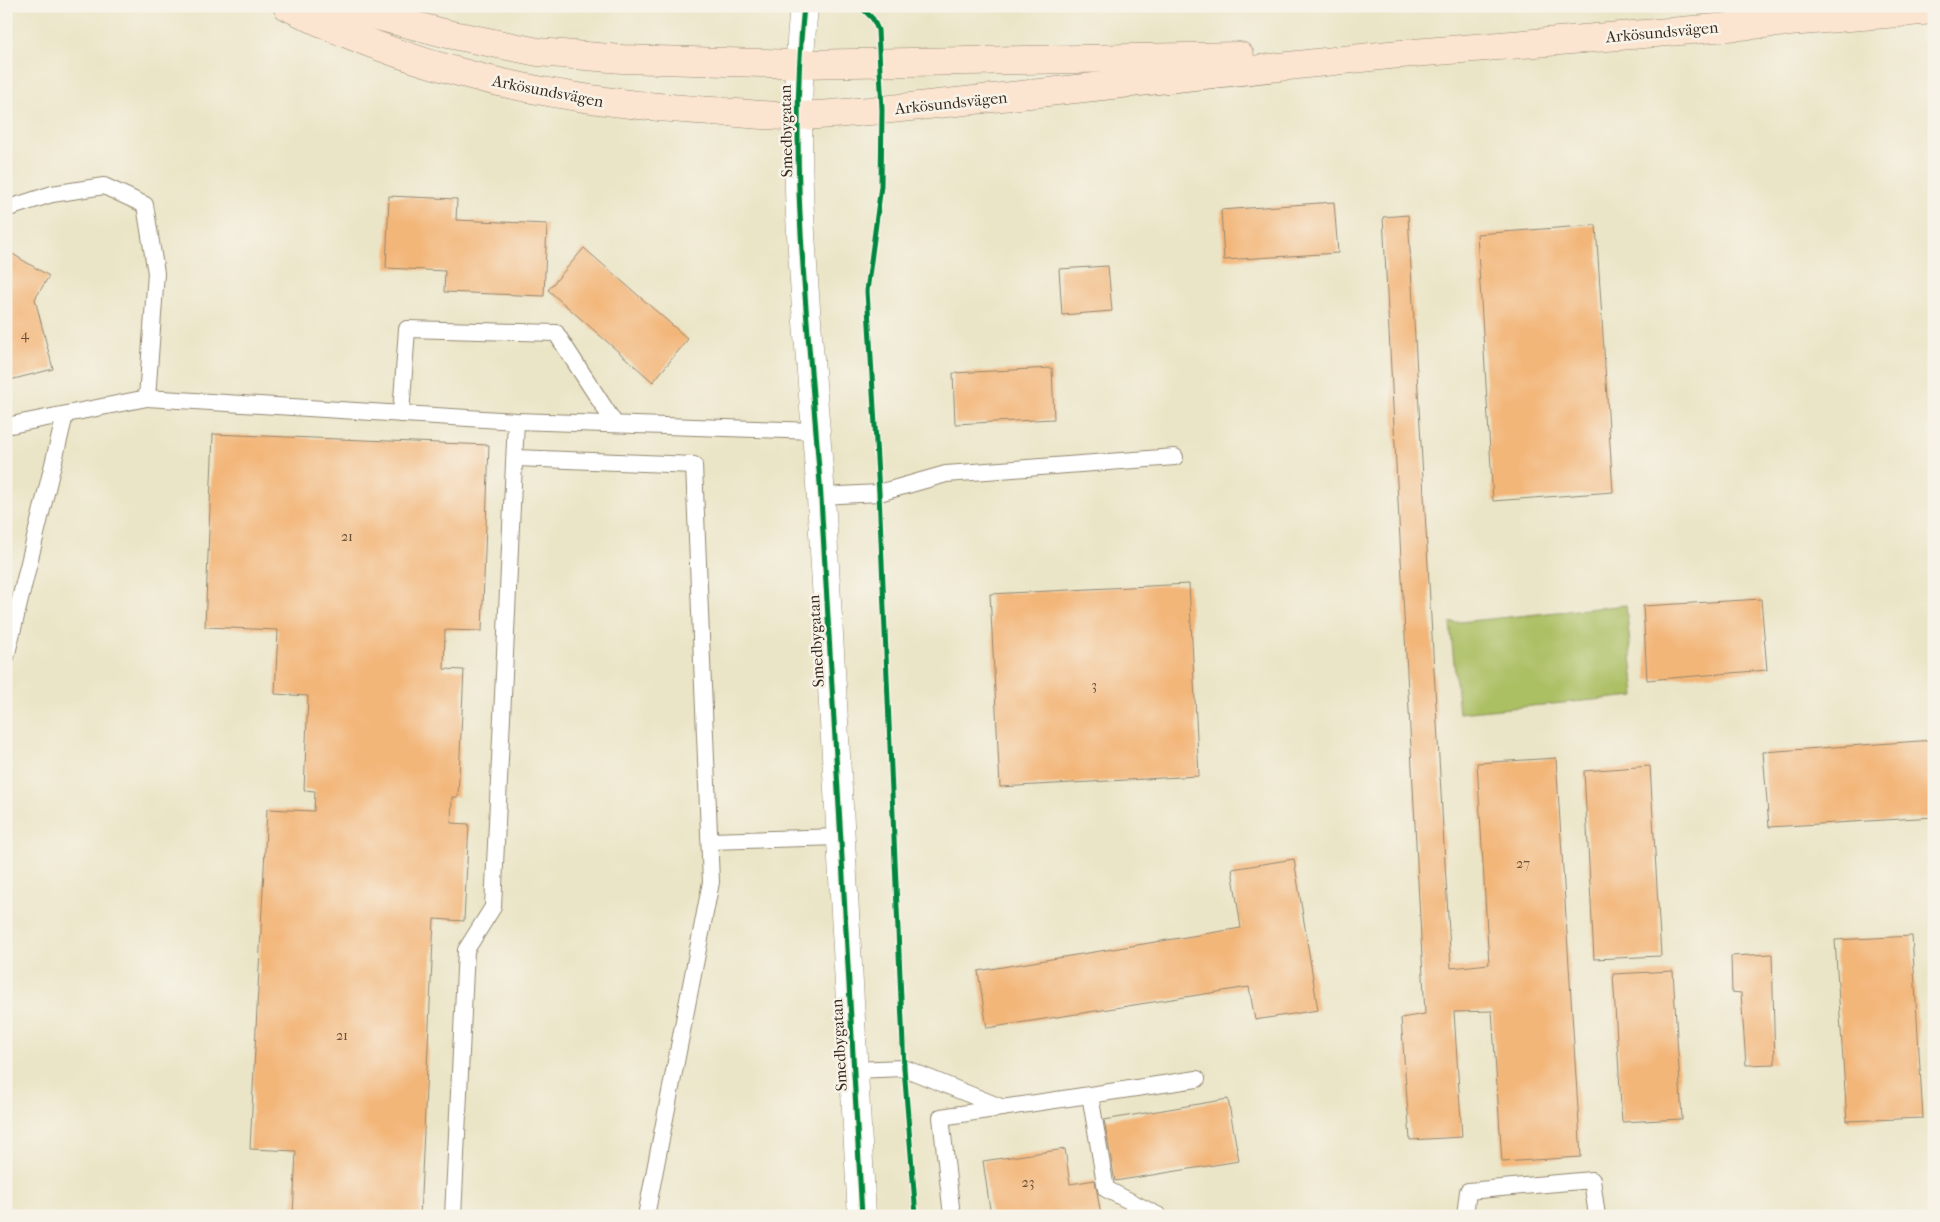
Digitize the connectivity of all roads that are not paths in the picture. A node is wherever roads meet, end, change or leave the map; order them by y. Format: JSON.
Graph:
{"nodes":[{"id":1,"x":287,"y":6,"type":"edge"},
{"id":2,"x":337,"y":6,"type":"edge"},
{"id":3,"x":804,"y":6,"type":"edge"},
{"id":4,"x":1934,"y":10,"type":"edge"},
{"id":5,"x":1389,"y":55,"type":"junction"},
{"id":6,"x":798,"y":64,"type":"junction"},
{"id":7,"x":798,"y":116,"type":"junction"},
{"id":8,"x":6,"y":209,"type":"edge"},
{"id":9,"x":147,"y":398,"type":"junction"},
{"id":10,"x":401,"y":414,"type":"junction"},
{"id":11,"x":65,"y":415,"type":"junction"},
{"id":12,"x":516,"y":421,"type":"junction"},
{"id":13,"x":615,"y":424,"type":"junction"},
{"id":14,"x":6,"y":426,"type":"edge"},
{"id":15,"x":815,"y":431,"type":"junction"},
{"id":16,"x":1175,"y":456,"type":"dead end"},
{"id":17,"x":516,"y":458,"type":"junction"},
{"id":18,"x":820,"y":496,"type":"junction"},
{"id":19,"x":6,"y":657,"type":"edge"},
{"id":20,"x":840,"y":837,"type":"junction"},
{"id":21,"x":710,"y":841,"type":"junction"},
{"id":22,"x":854,"y":1070,"type":"junction"},
{"id":23,"x":1197,"y":1079,"type":"dead end"},
{"id":24,"x":1090,"y":1095,"type":"junction"},
{"id":25,"x":1004,"y":1108,"type":"junction"},
{"id":26,"x":453,"y":1216,"type":"edge"},
{"id":27,"x":646,"y":1216,"type":"edge"},
{"id":28,"x":862,"y":1216,"type":"edge"},
{"id":29,"x":952,"y":1216,"type":"edge"},
{"id":30,"x":1159,"y":1216,"type":"edge"},
{"id":31,"x":1465,"y":1216,"type":"edge"},
{"id":32,"x":1597,"y":1216,"type":"edge"}],
"edges":[{"from":1,"to":7,"type":"main road","name":"Arkösundsvägen"},
{"from":2,"to":6,"type":"main road","name":"Arkösundsvägen"},
{"from":3,"to":6,"type":"street","name":"Smedbygatan"},
{"from":4,"to":5,"type":"main road","name":"Arkösundsvägen"},
{"from":5,"to":6,"type":"main road","name":"Arkösundsvägen"},
{"from":5,"to":7,"type":"main road","name":"Arkösundsvägen"},
{"from":6,"to":7,"type":"street","name":"Smedbygatan"},
{"from":7,"to":15,"type":"street","name":"Smedbygatan"},
{"from":8,"to":9,"type":"lane"},
{"from":9,"to":10,"type":"lane"},
{"from":9,"to":11,"type":"lane"},
{"from":10,"to":12,"type":"lane"},
{"from":10,"to":13,"type":"lane"},
{"from":11,"to":14,"type":"lane"},
{"from":11,"to":19,"type":"lane"},
{"from":12,"to":13,"type":"lane"},
{"from":12,"to":17,"type":"lane"},
{"from":13,"to":15,"type":"lane"},
{"from":15,"to":18,"type":"street","name":"Smedbygatan"},
{"from":16,"to":18,"type":"lane"},
{"from":17,"to":21,"type":"lane"},
{"from":17,"to":26,"type":"lane"},
{"from":18,"to":20,"type":"street","name":"Smedbygatan"},
{"from":20,"to":21,"type":"lane"},
{"from":20,"to":22,"type":"street","name":"Smedbygatan"},
{"from":21,"to":27,"type":"lane"},
{"from":22,"to":25,"type":"lane"},
{"from":22,"to":28,"type":"street","name":"Smedbygatan"},
{"from":23,"to":24,"type":"lane"},
{"from":24,"to":25,"type":"lane"},
{"from":24,"to":30,"type":"lane"},
{"from":25,"to":29,"type":"lane"},
{"from":31,"to":32,"type":"lane"}]}
